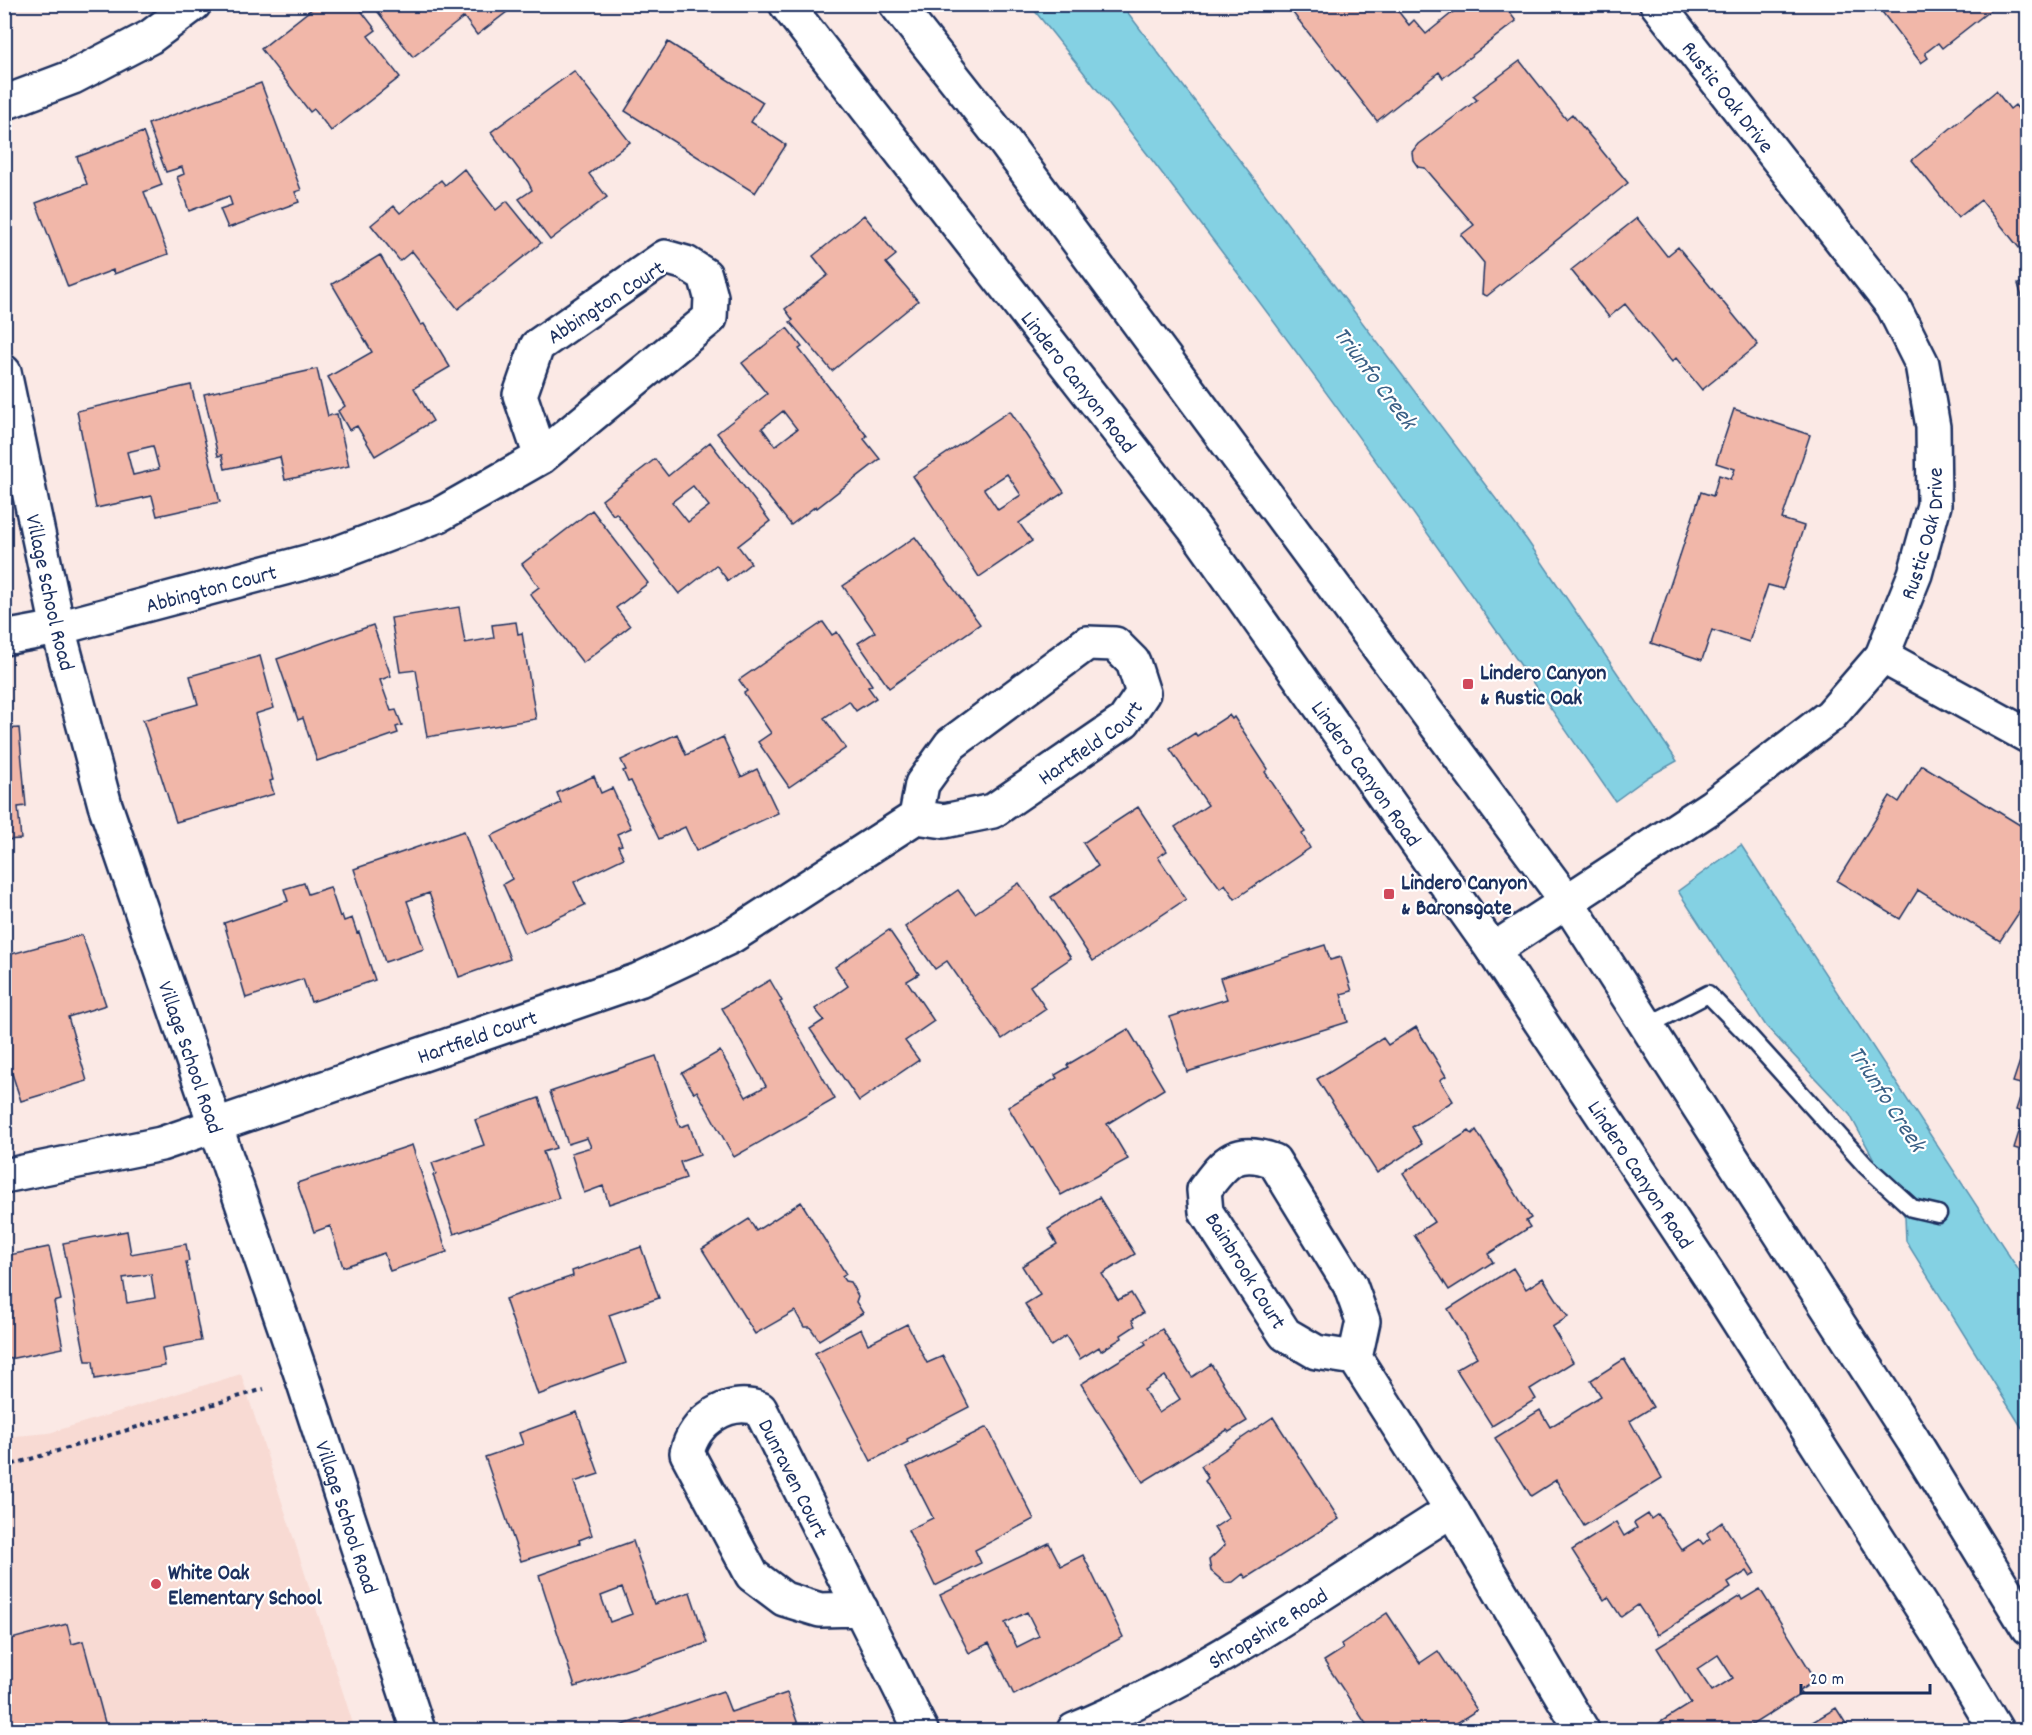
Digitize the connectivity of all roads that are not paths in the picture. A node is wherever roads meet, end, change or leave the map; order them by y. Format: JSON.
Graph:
{"nodes":[{"id":1,"x":194,"y":4,"type":"edge"},
{"id":2,"x":786,"y":4,"type":"edge"},
{"id":3,"x":896,"y":4,"type":"edge"},
{"id":4,"x":1657,"y":4,"type":"edge"},
{"id":5,"x":4,"y":103,"type":"edge"},
{"id":6,"x":4,"y":372,"type":"edge"},
{"id":7,"x":541,"y":457,"type":"junction"},
{"id":8,"x":15,"y":482,"type":"edge"},
{"id":9,"x":58,"y":628,"type":"junction"},
{"id":10,"x":4,"y":638,"type":"edge"},
{"id":11,"x":1882,"y":656,"type":"junction"},
{"id":12,"x":2028,"y":736,"type":"edge"},
{"id":13,"x":916,"y":817,"type":"junction"},
{"id":14,"x":1566,"y":900,"type":"junction"},
{"id":15,"x":1493,"y":950,"type":"junction"},
{"id":16,"x":1647,"y":1026,"type":"junction"},
{"id":17,"x":215,"y":1126,"type":"junction"},
{"id":18,"x":4,"y":1176,"type":"edge"},
{"id":19,"x":1938,"y":1214,"type":"dead end"},
{"id":20,"x":1355,"y":1358,"type":"junction"},
{"id":21,"x":1452,"y":1510,"type":"junction"},
{"id":22,"x":861,"y":1609,"type":"junction"},
{"id":23,"x":2028,"y":1628,"type":"edge"},
{"id":24,"x":418,"y":1731,"type":"edge"},
{"id":25,"x":921,"y":1731,"type":"edge"},
{"id":26,"x":1074,"y":1731,"type":"edge"},
{"id":27,"x":1582,"y":1731,"type":"edge"},
{"id":28,"x":1996,"y":1731,"type":"edge"}],
"edges":[{"from":1,"to":5,"type":"street"},
{"from":2,"to":15,"type":"street","name":"Lindero Canyon Road"},
{"from":3,"to":14,"type":"street"},
{"from":4,"to":11,"type":"street","name":"Rustic Oak Drive"},
{"from":6,"to":8,"type":"street","name":"Village School Road"},
{"from":7,"to":7,"type":"street","name":"Abbington Court"},
{"from":7,"to":9,"type":"street","name":"Abbington Court"},
{"from":8,"to":9,"type":"street","name":"Village School Road"},
{"from":9,"to":10,"type":"street","name":"Abbington Court"},
{"from":9,"to":17,"type":"street","name":"Village School Road"},
{"from":11,"to":12,"type":"street"},
{"from":11,"to":14,"type":"street","name":"Rustic Oak Drive"},
{"from":13,"to":13,"type":"street","name":"Hartfield Court"},
{"from":13,"to":17,"type":"street","name":"Hartfield Court"},
{"from":14,"to":15,"type":"street","name":"Rustic Oak Drive"},
{"from":14,"to":16,"type":"street"},
{"from":15,"to":28,"type":"street","name":"Lindero Canyon Road"},
{"from":16,"to":19,"type":"lane"},
{"from":16,"to":23,"type":"street"},
{"from":17,"to":18,"type":"street","name":"Hartfield Court"},
{"from":17,"to":24,"type":"street","name":"Village School Road"},
{"from":20,"to":20,"type":"street","name":"Bainbrook Court"},
{"from":20,"to":21,"type":"street"},
{"from":21,"to":26,"type":"street","name":"Shropshire Road"},
{"from":21,"to":27,"type":"street"},
{"from":22,"to":22,"type":"street","name":"Dunraven Court"},
{"from":22,"to":25,"type":"street","name":"Dunraven Court"}]}
